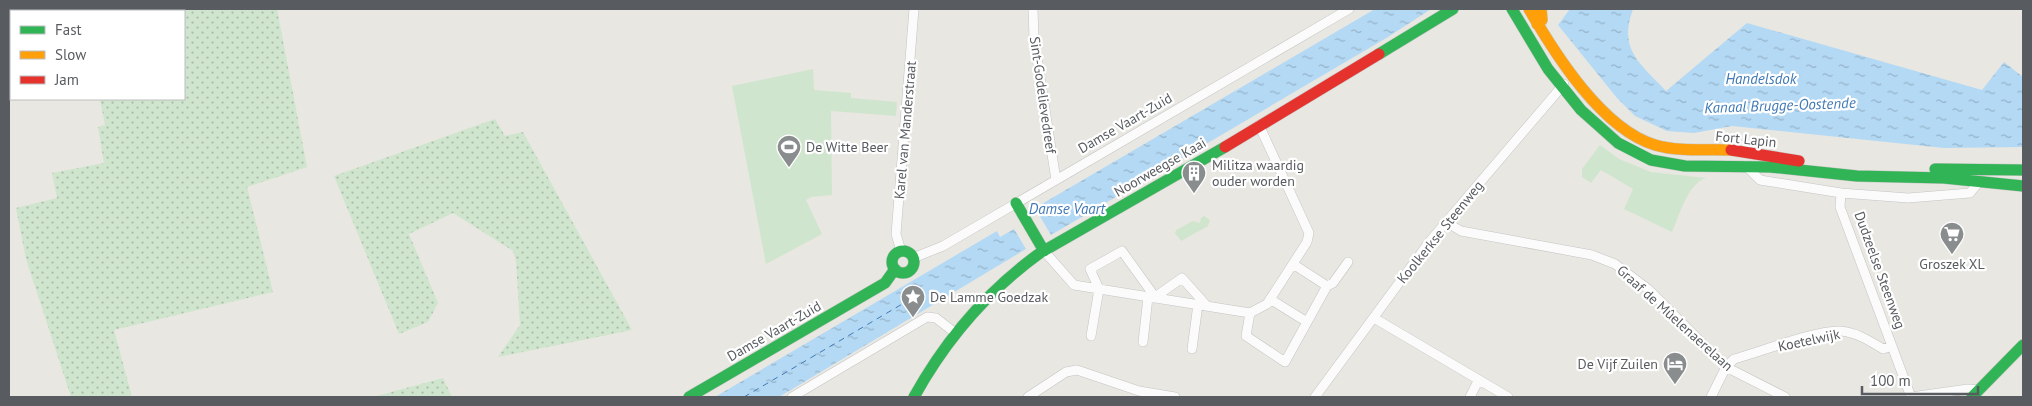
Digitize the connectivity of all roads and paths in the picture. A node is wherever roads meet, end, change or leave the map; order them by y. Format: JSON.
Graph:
{"nodes":[{"id":1,"x":914,"y":9,"type":"edge"},
{"id":2,"x":1033,"y":9,"type":"edge"},
{"id":3,"x":1349,"y":9,"type":"edge"},
{"id":4,"x":1453,"y":9,"type":"edge"},
{"id":5,"x":1512,"y":9,"type":"edge"},
{"id":6,"x":1529,"y":9,"type":"edge"},
{"id":7,"x":1541,"y":9,"type":"edge"},
{"id":8,"x":1537,"y":24,"type":"junction"},
{"id":9,"x":1573,"y":75,"type":"junction"},
{"id":10,"x":1562,"y":86,"type":"junction"},
{"id":11,"x":1259,"y":125,"type":"junction"},
{"id":12,"x":1745,"y":166,"type":"junction"},
{"id":13,"x":2023,"y":170,"type":"edge"},
{"id":14,"x":1056,"y":180,"type":"junction"},
{"id":15,"x":1978,"y":183,"type":"junction"},
{"id":16,"x":2023,"y":186,"type":"edge"},
{"id":17,"x":1841,"y":193,"type":"junction"},
{"id":18,"x":1016,"y":203,"type":"junction"},
{"id":19,"x":1446,"y":222,"type":"junction"},
{"id":20,"x":901,"y":251,"type":"junction"},
{"id":21,"x":1044,"y":251,"type":"junction"},
{"id":22,"x":913,"y":258,"type":"junction"},
{"id":23,"x":1348,"y":262,"type":"dead end"},
{"id":24,"x":1293,"y":264,"type":"junction"},
{"id":25,"x":895,"y":269,"type":"junction"},
{"id":26,"x":1327,"y":286,"type":"junction"},
{"id":27,"x":1099,"y":289,"type":"junction"},
{"id":28,"x":1152,"y":297,"type":"junction"},
{"id":29,"x":1270,"y":299,"type":"junction"},
{"id":30,"x":1202,"y":305,"type":"junction"},
{"id":31,"x":1250,"y":312,"type":"junction"},
{"id":32,"x":1374,"y":318,"type":"junction"},
{"id":33,"x":1306,"y":322,"type":"junction"},
{"id":34,"x":954,"y":332,"type":"junction"},
{"id":35,"x":1091,"y":336,"type":"dead end"},
{"id":36,"x":1143,"y":342,"type":"dead end"},
{"id":37,"x":2023,"y":345,"type":"edge"},
{"id":38,"x":1892,"y":346,"type":"junction"},
{"id":39,"x":1192,"y":349,"type":"dead end"},
{"id":40,"x":1726,"y":366,"type":"junction"},
{"id":41,"x":1478,"y":381,"type":"junction"},
{"id":42,"x":1976,"y":394,"type":"edge"},
{"id":43,"x":689,"y":397,"type":"edge"},
{"id":44,"x":792,"y":397,"type":"edge"},
{"id":45,"x":914,"y":397,"type":"edge"},
{"id":46,"x":1028,"y":397,"type":"edge"},
{"id":47,"x":1175,"y":397,"type":"edge"},
{"id":48,"x":1316,"y":397,"type":"edge"},
{"id":49,"x":1470,"y":397,"type":"edge"},
{"id":50,"x":1508,"y":397,"type":"edge"},
{"id":51,"x":1711,"y":397,"type":"edge"},
{"id":52,"x":1785,"y":397,"type":"edge"},
{"id":53,"x":1911,"y":397,"type":"edge"}],
"edges":[{"from":1,"to":20,"type":"street","name":"Karel van Manderstraat"},
{"from":2,"to":14,"type":"street","name":"Sint-Godelievedreef"},
{"from":3,"to":14,"type":"street","name":"Damse Vaart-Zuid"},
{"from":4,"to":11,"type":"main road","name":"Noorweegse Kaai"},
{"from":5,"to":10,"type":"main road","name":"Fort Lapin"},
{"from":6,"to":8,"type":"main road","name":"Fort Lapin"},
{"from":7,"to":8,"type":"main road"},
{"from":8,"to":9,"type":"main road","name":"Fort Lapin"},
{"from":9,"to":10,"type":"street","name":"Koolkerkse Steenweg"},
{"from":9,"to":13,"type":"main road","name":"Fort Lapin"},
{"from":10,"to":12,"type":"main road","name":"Fort Lapin"},
{"from":10,"to":19,"type":"street","name":"Koolkerkse Steenweg"},
{"from":11,"to":21,"type":"main road","name":"Noorweegse Kaai"},
{"from":11,"to":24,"type":"street"},
{"from":12,"to":15,"type":"main road","name":"Fort Lapin"},
{"from":12,"to":17,"type":"street"},
{"from":14,"to":18,"type":"street","name":"Damse Vaart-Zuid"},
{"from":15,"to":16,"type":"main road","name":"Fort Lapin"},
{"from":15,"to":17,"type":"street"},
{"from":17,"to":38,"type":"street","name":"Dudzeelse Steenweg"},
{"from":18,"to":21,"type":"main road"},
{"from":18,"to":22,"type":"street","name":"Damse Vaart-Zuid"},
{"from":19,"to":32,"type":"street","name":"Koolkerkse Steenweg"},
{"from":19,"to":40,"type":"street","name":"Graaf de Mûelenaerelaan"},
{"from":20,"to":22,"type":"main road"},
{"from":20,"to":25,"type":"main road"},
{"from":21,"to":27,"type":"street"},
{"from":21,"to":34,"type":"main road","name":"Noorweegse Kaai"},
{"from":22,"to":25,"type":"main road"},
{"from":23,"to":26,"type":"street"},
{"from":24,"to":26,"type":"street"},
{"from":24,"to":29,"type":"street"},
{"from":25,"to":43,"type":"main road","name":"Damse Vaart-Zuid"},
{"from":26,"to":33,"type":"street"},
{"from":27,"to":28,"type":"street"},
{"from":27,"to":28,"type":"street"},
{"from":27,"to":35,"type":"street"},
{"from":28,"to":30,"type":"street"},
{"from":28,"to":30,"type":"street"},
{"from":28,"to":36,"type":"street"},
{"from":29,"to":31,"type":"street"},
{"from":29,"to":33,"type":"street"},
{"from":30,"to":31,"type":"street"},
{"from":30,"to":39,"type":"street"},
{"from":31,"to":33,"type":"street"},
{"from":32,"to":41,"type":"street"},
{"from":32,"to":48,"type":"street","name":"Koolkerkse Steenweg"},
{"from":34,"to":44,"type":"street"},
{"from":34,"to":45,"type":"main road","name":"Noorweegse Kaai"},
{"from":37,"to":42,"type":"main road"},
{"from":38,"to":40,"type":"street","name":"Koetelwijk"},
{"from":38,"to":53,"type":"street","name":"Dudzeelse Steenweg"},
{"from":40,"to":51,"type":"street"},
{"from":40,"to":52,"type":"street","name":"Graaf de Mûelenaerelaan"},
{"from":41,"to":49,"type":"street"},
{"from":41,"to":50,"type":"street"},
{"from":42,"to":53,"type":"street"},
{"from":46,"to":47,"type":"street"}]}
